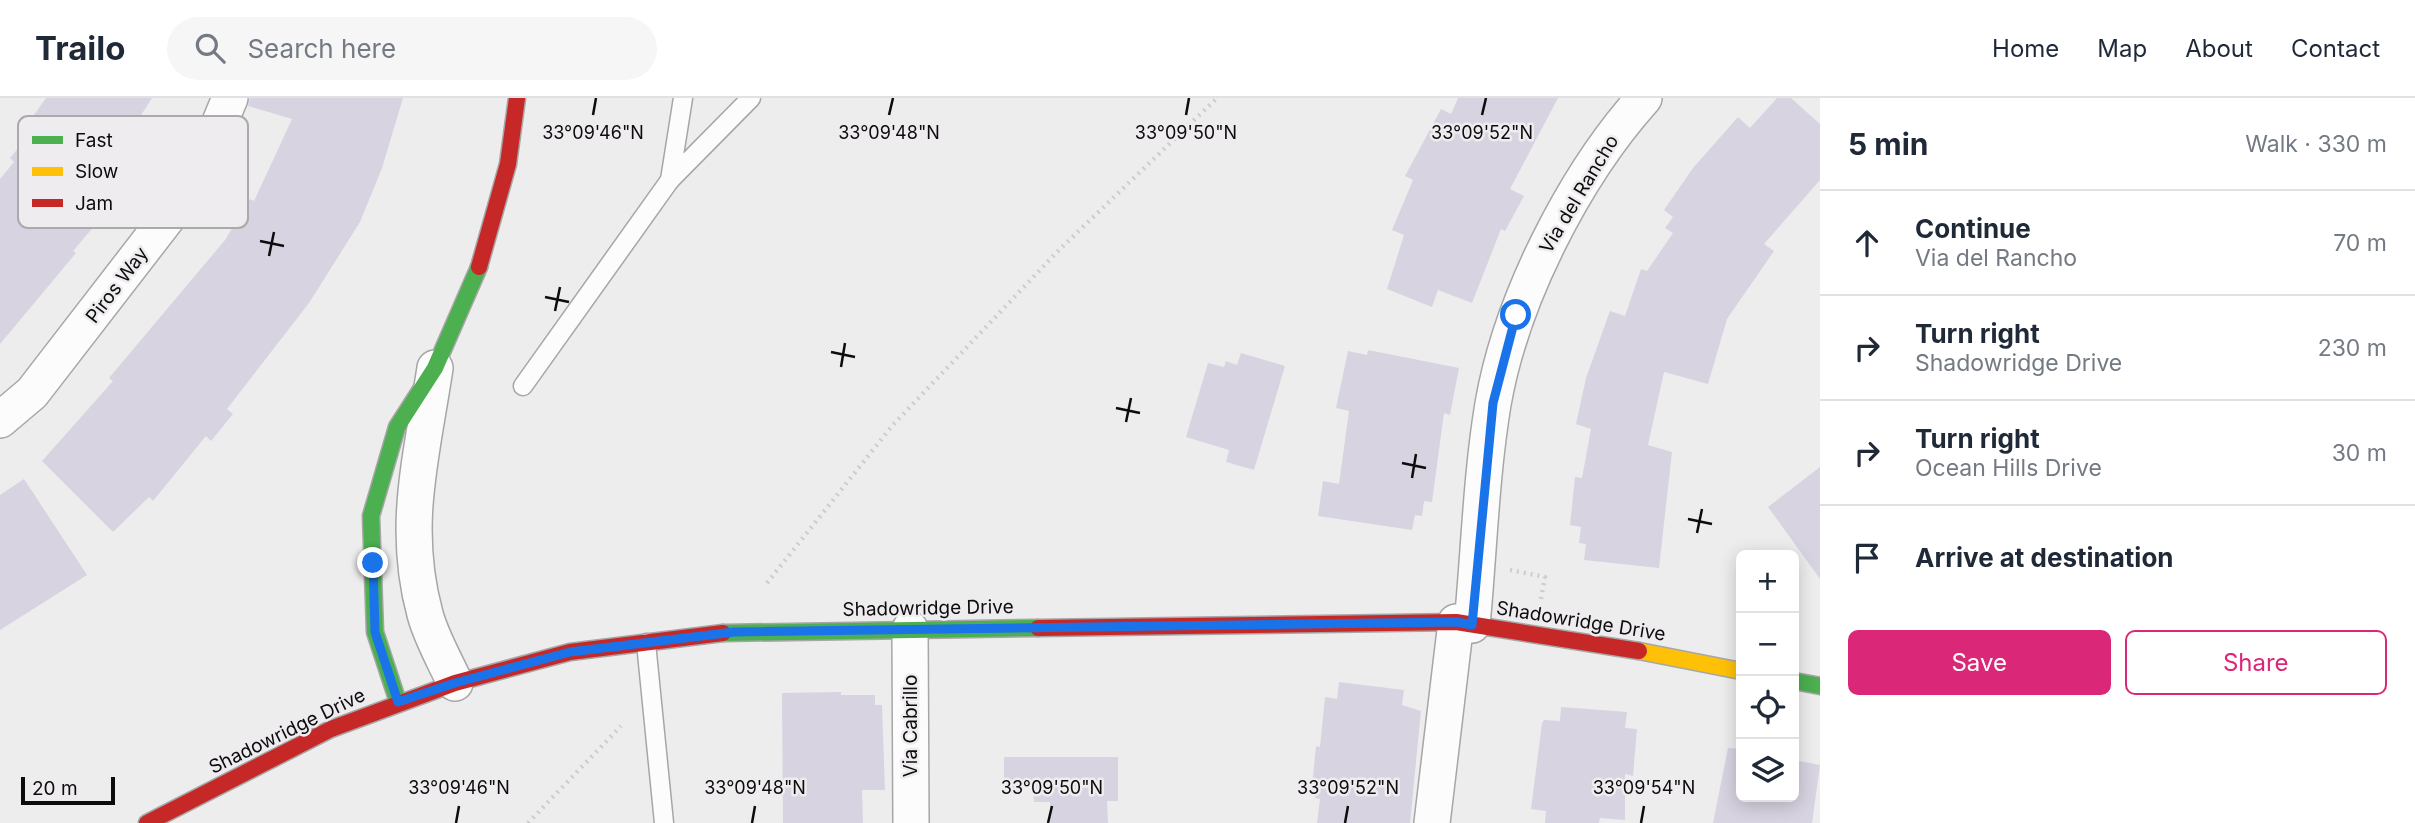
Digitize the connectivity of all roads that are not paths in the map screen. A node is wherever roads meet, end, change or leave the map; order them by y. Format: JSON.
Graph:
{"nodes":[{"id":1,"x":230,"y":98,"type":"edge"},
{"id":2,"x":517,"y":98,"type":"edge"},
{"id":3,"x":683,"y":98,"type":"edge"},
{"id":4,"x":751,"y":98,"type":"edge"},
{"id":5,"x":1644,"y":98,"type":"edge"},
{"id":6,"x":222,"y":116,"type":"edge"},
{"id":7,"x":670,"y":180,"type":"junction"},
{"id":8,"x":159,"y":228,"type":"edge"},
{"id":9,"x":435,"y":368,"type":"junction"},
{"id":10,"x":523,"y":386,"type":"dead end"},
{"id":11,"x":0,"y":420,"type":"edge"},
{"id":12,"x":413,"y":512,"type":"junction"},
{"id":13,"x":371,"y":516,"type":"junction"},
{"id":14,"x":1464,"y":624,"type":"junction"},
{"id":15,"x":910,"y":629,"type":"junction"},
{"id":16,"x":646,"y":643,"type":"junction"},
{"id":17,"x":1736,"y":670,"type":"edge"},
{"id":18,"x":1799,"y":682,"type":"edge"},
{"id":19,"x":455,"y":683,"type":"junction"},
{"id":20,"x":1820,"y":686,"type":"edge"},
{"id":21,"x":398,"y":702,"type":"junction"},
{"id":22,"x":147,"y":823,"type":"edge"},
{"id":23,"x":664,"y":823,"type":"edge"},
{"id":24,"x":911,"y":823,"type":"edge"},
{"id":25,"x":1432,"y":823,"type":"edge"}],
"edges":[{"from":1,"to":6,"type":"street","name":"Piros Way"},
{"from":2,"to":9,"type":"street"},
{"from":3,"to":7,"type":"lane"},
{"from":4,"to":7,"type":"lane"},
{"from":5,"to":14,"type":"street","name":"Via del Rancho"},
{"from":7,"to":10,"type":"lane"},
{"from":8,"to":11,"type":"street","name":"Piros Way"},
{"from":9,"to":12,"type":"street"},
{"from":9,"to":13,"type":"street"},
{"from":12,"to":13,"type":"street"},
{"from":12,"to":19,"type":"street"},
{"from":13,"to":21,"type":"street"},
{"from":14,"to":15,"type":"street","name":"Shadowridge Drive"},
{"from":14,"to":17,"type":"street","name":"Shadowridge Drive"},
{"from":14,"to":25,"type":"street","name":"Via del Rancho"},
{"from":15,"to":16,"type":"street","name":"Shadowridge Drive"},
{"from":15,"to":24,"type":"street","name":"Via Cabrillo"},
{"from":16,"to":19,"type":"street","name":"Shadowridge Drive"},
{"from":16,"to":23,"type":"lane"},
{"from":18,"to":20,"type":"street"},
{"from":19,"to":21,"type":"street","name":"Shadowridge Drive"},
{"from":21,"to":22,"type":"street","name":"Shadowridge Drive"}]}
